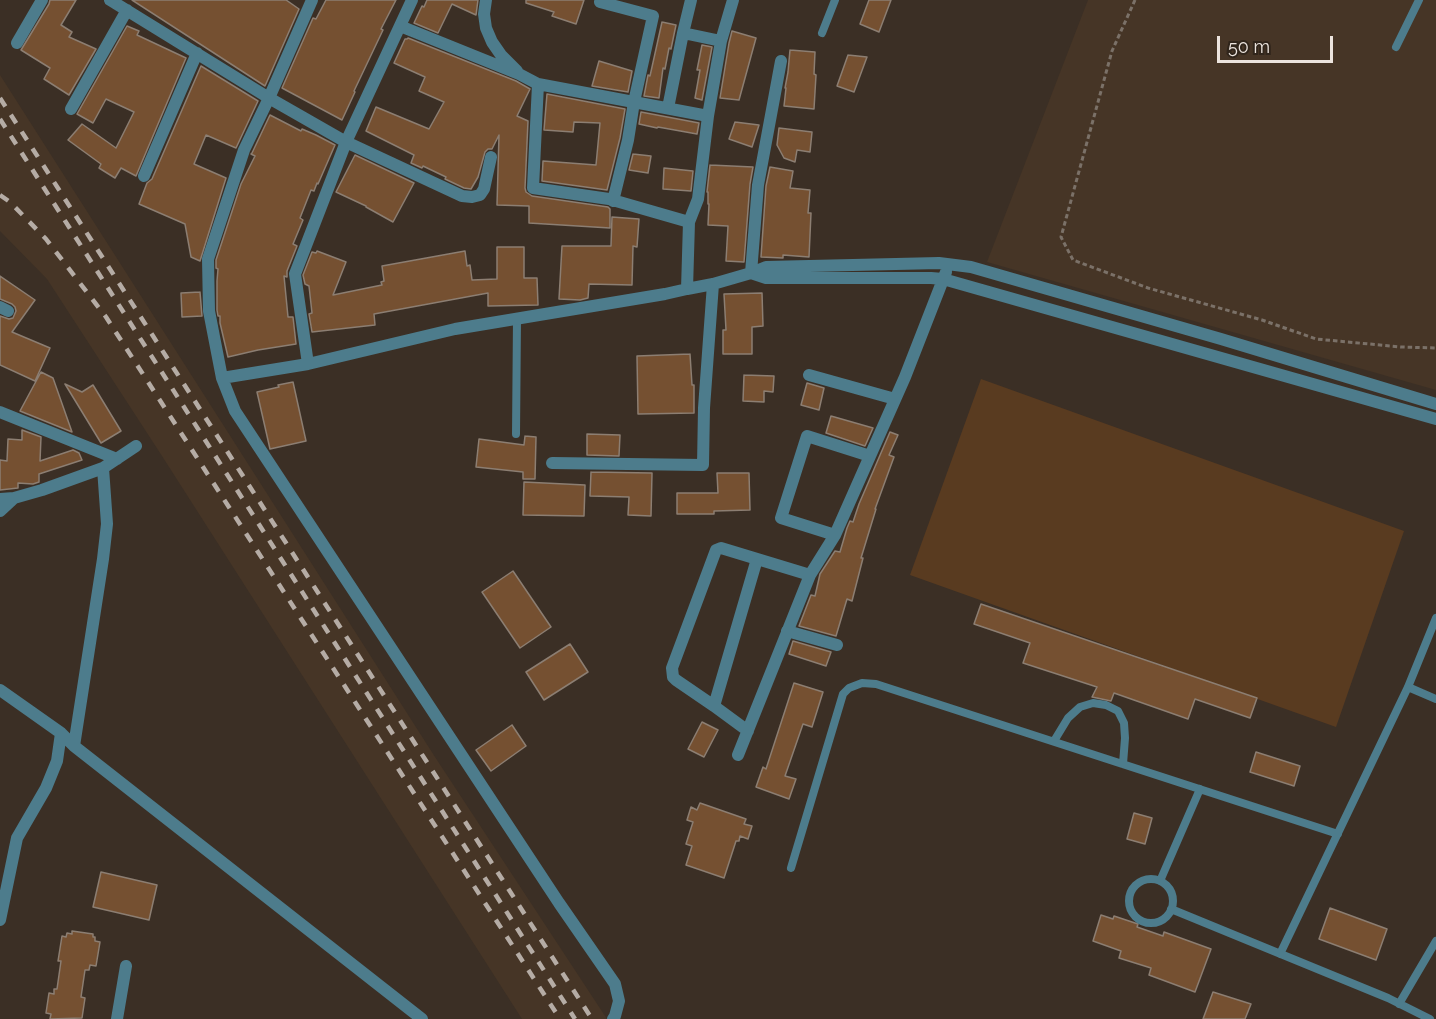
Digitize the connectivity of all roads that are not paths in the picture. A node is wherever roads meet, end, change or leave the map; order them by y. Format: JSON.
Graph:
{"nodes":[{"id":1,"x":42,"y":0,"type":"edge"},
{"id":2,"x":110,"y":0,"type":"edge"},
{"id":3,"x":312,"y":0,"type":"edge"},
{"id":4,"x":412,"y":0,"type":"edge"},
{"id":5,"x":486,"y":0,"type":"edge"},
{"id":6,"x":691,"y":0,"type":"edge"},
{"id":7,"x":733,"y":0,"type":"edge"},
{"id":8,"x":835,"y":0,"type":"edge"},
{"id":9,"x":1419,"y":0,"type":"edge"},
{"id":10,"x":600,"y":2,"type":"dead end"},
{"id":11,"x":127,"y":10,"type":"junction"},
{"id":12,"x":400,"y":26,"type":"junction"},
{"id":13,"x":683,"y":33,"type":"junction"},
{"id":14,"x":822,"y":33,"type":"dead end"},
{"id":15,"x":721,"y":41,"type":"junction"},
{"id":16,"x":17,"y":43,"type":"dead end"},
{"id":17,"x":1396,"y":47,"type":"dead end"},
{"id":18,"x":197,"y":53,"type":"junction"},
{"id":19,"x":781,"y":61,"type":"dead end"},
{"id":20,"x":519,"y":74,"type":"junction"},
{"id":21,"x":538,"y":84,"type":"junction"},
{"id":22,"x":269,"y":98,"type":"junction"},
{"id":23,"x":634,"y":102,"type":"junction"},
{"id":24,"x":668,"y":108,"type":"junction"},
{"id":25,"x":71,"y":109,"type":"dead end"},
{"id":26,"x":708,"y":116,"type":"junction"},
{"id":27,"x":346,"y":141,"type":"junction"},
{"id":28,"x":491,"y":157,"type":"dead end"},
{"id":29,"x":144,"y":176,"type":"dead end"},
{"id":30,"x":613,"y":201,"type":"junction"},
{"id":31,"x":689,"y":222,"type":"junction"},
{"id":32,"x":949,"y":264,"type":"junction"},
{"id":33,"x":751,"y":273,"type":"junction"},
{"id":34,"x":943,"y":279,"type":"junction"},
{"id":35,"x":713,"y":284,"type":"junction"},
{"id":36,"x":687,"y":289,"type":"junction"},
{"id":37,"x":518,"y":319,"type":"junction"},
{"id":38,"x":308,"y":364,"type":"junction"},
{"id":39,"x":1311,"y":366,"type":"junction"},
{"id":40,"x":809,"y":375,"type":"dead end"},
{"id":41,"x":222,"y":378,"type":"junction"},
{"id":42,"x":1307,"y":381,"type":"junction"},
{"id":43,"x":896,"y":399,"type":"junction"},
{"id":44,"x":1436,"y":404,"type":"edge"},
{"id":45,"x":0,"y":412,"type":"edge"},
{"id":46,"x":1436,"y":419,"type":"edge"},
{"id":47,"x":516,"y":434,"type":"dead end"},
{"id":48,"x":136,"y":446,"type":"dead end"},
{"id":49,"x":870,"y":456,"type":"junction"},
{"id":50,"x":117,"y":459,"type":"junction"},
{"id":51,"x":552,"y":463,"type":"dead end"},
{"id":52,"x":103,"y":468,"type":"junction"},
{"id":53,"x":0,"y":498,"type":"edge"},
{"id":54,"x":14,"y":498,"type":"junction"},
{"id":55,"x":0,"y":511,"type":"edge"},
{"id":56,"x":835,"y":535,"type":"junction"},
{"id":57,"x":757,"y":559,"type":"junction"},
{"id":58,"x":810,"y":575,"type":"junction"},
{"id":59,"x":1436,"y":618,"type":"edge"},
{"id":60,"x":787,"y":631,"type":"junction"},
{"id":61,"x":837,"y":645,"type":"dead end"},
{"id":62,"x":1408,"y":687,"type":"junction"},
{"id":63,"x":0,"y":690,"type":"edge"},
{"id":64,"x":1436,"y":699,"type":"edge"},
{"id":65,"x":714,"y":706,"type":"junction"},
{"id":66,"x":748,"y":731,"type":"junction"},
{"id":67,"x":61,"y":733,"type":"junction"},
{"id":68,"x":1054,"y":741,"type":"junction"},
{"id":69,"x":74,"y":746,"type":"junction"},
{"id":70,"x":738,"y":755,"type":"dead end"},
{"id":71,"x":1124,"y":764,"type":"junction"},
{"id":72,"x":1200,"y":789,"type":"junction"},
{"id":73,"x":1338,"y":834,"type":"junction"},
{"id":74,"x":791,"y":868,"type":"dead end"},
{"id":75,"x":1160,"y":881,"type":"junction"},
{"id":76,"x":1171,"y":909,"type":"junction"},
{"id":77,"x":0,"y":920,"type":"edge"},
{"id":78,"x":1436,"y":941,"type":"edge"},
{"id":79,"x":1280,"y":954,"type":"junction"},
{"id":80,"x":126,"y":966,"type":"dead end"},
{"id":81,"x":1399,"y":1004,"type":"junction"},
{"id":82,"x":117,"y":1019,"type":"edge"},
{"id":83,"x":422,"y":1019,"type":"edge"},
{"id":84,"x":613,"y":1019,"type":"edge"},
{"id":85,"x":1430,"y":1019,"type":"edge"}],
"edges":[{"from":1,"to":16,"type":"street"},
{"from":2,"to":11,"type":"street"},
{"from":3,"to":22,"type":"street"},
{"from":4,"to":12,"type":"street"},
{"from":5,"to":20,"type":"street"},
{"from":6,"to":13,"type":"street"},
{"from":7,"to":15,"type":"street"},
{"from":8,"to":14,"type":"lane"},
{"from":9,"to":17,"type":"lane"},
{"from":10,"to":23,"type":"street"},
{"from":11,"to":18,"type":"street"},
{"from":11,"to":25,"type":"street"},
{"from":12,"to":20,"type":"street"},
{"from":12,"to":27,"type":"street"},
{"from":13,"to":15,"type":"street"},
{"from":13,"to":24,"type":"street"},
{"from":15,"to":26,"type":"street"},
{"from":18,"to":22,"type":"street"},
{"from":18,"to":29,"type":"street"},
{"from":19,"to":33,"type":"street"},
{"from":20,"to":21,"type":"street"},
{"from":21,"to":23,"type":"street"},
{"from":21,"to":30,"type":"street"},
{"from":22,"to":27,"type":"street"},
{"from":22,"to":41,"type":"street"},
{"from":23,"to":24,"type":"street"},
{"from":23,"to":30,"type":"street"},
{"from":24,"to":26,"type":"street"},
{"from":26,"to":31,"type":"street"},
{"from":27,"to":28,"type":"street"},
{"from":27,"to":38,"type":"street"},
{"from":30,"to":31,"type":"street"},
{"from":31,"to":36,"type":"street"},
{"from":32,"to":33,"type":"street"},
{"from":32,"to":34,"type":"street"},
{"from":32,"to":39,"type":"street"},
{"from":33,"to":34,"type":"street"},
{"from":33,"to":35,"type":"street"},
{"from":34,"to":42,"type":"street"},
{"from":34,"to":43,"type":"street"},
{"from":35,"to":36,"type":"street"},
{"from":35,"to":51,"type":"street"},
{"from":36,"to":37,"type":"street"},
{"from":37,"to":38,"type":"street"},
{"from":37,"to":47,"type":"lane"},
{"from":38,"to":41,"type":"street"},
{"from":39,"to":42,"type":"street"},
{"from":39,"to":44,"type":"street"},
{"from":40,"to":43,"type":"street"},
{"from":41,"to":84,"type":"street"},
{"from":42,"to":46,"type":"street"},
{"from":43,"to":49,"type":"street"},
{"from":45,"to":50,"type":"street"},
{"from":48,"to":50,"type":"street"},
{"from":49,"to":56,"type":"street"},
{"from":49,"to":56,"type":"street"},
{"from":50,"to":52,"type":"street"},
{"from":52,"to":54,"type":"street"},
{"from":52,"to":69,"type":"street"},
{"from":53,"to":54,"type":"street"},
{"from":54,"to":55,"type":"street"},
{"from":56,"to":58,"type":"street"},
{"from":57,"to":58,"type":"street"},
{"from":57,"to":65,"type":"street"},
{"from":57,"to":65,"type":"street"},
{"from":58,"to":60,"type":"street"},
{"from":59,"to":62,"type":"lane"},
{"from":60,"to":61,"type":"street"},
{"from":60,"to":66,"type":"street"},
{"from":62,"to":64,"type":"lane"},
{"from":62,"to":73,"type":"lane"},
{"from":63,"to":67,"type":"street"},
{"from":65,"to":66,"type":"street"},
{"from":66,"to":70,"type":"street"},
{"from":67,"to":69,"type":"street"},
{"from":67,"to":77,"type":"street"},
{"from":68,"to":71,"type":"lane"},
{"from":68,"to":71,"type":"lane"},
{"from":68,"to":74,"type":"lane"},
{"from":69,"to":83,"type":"street"},
{"from":71,"to":72,"type":"lane"},
{"from":72,"to":73,"type":"lane"},
{"from":72,"to":75,"type":"lane"},
{"from":73,"to":79,"type":"lane"},
{"from":75,"to":76,"type":"lane"},
{"from":75,"to":76,"type":"lane"},
{"from":76,"to":79,"type":"lane"},
{"from":78,"to":81,"type":"lane"},
{"from":79,"to":81,"type":"lane"},
{"from":80,"to":82,"type":"street"},
{"from":81,"to":85,"type":"lane"}]}
